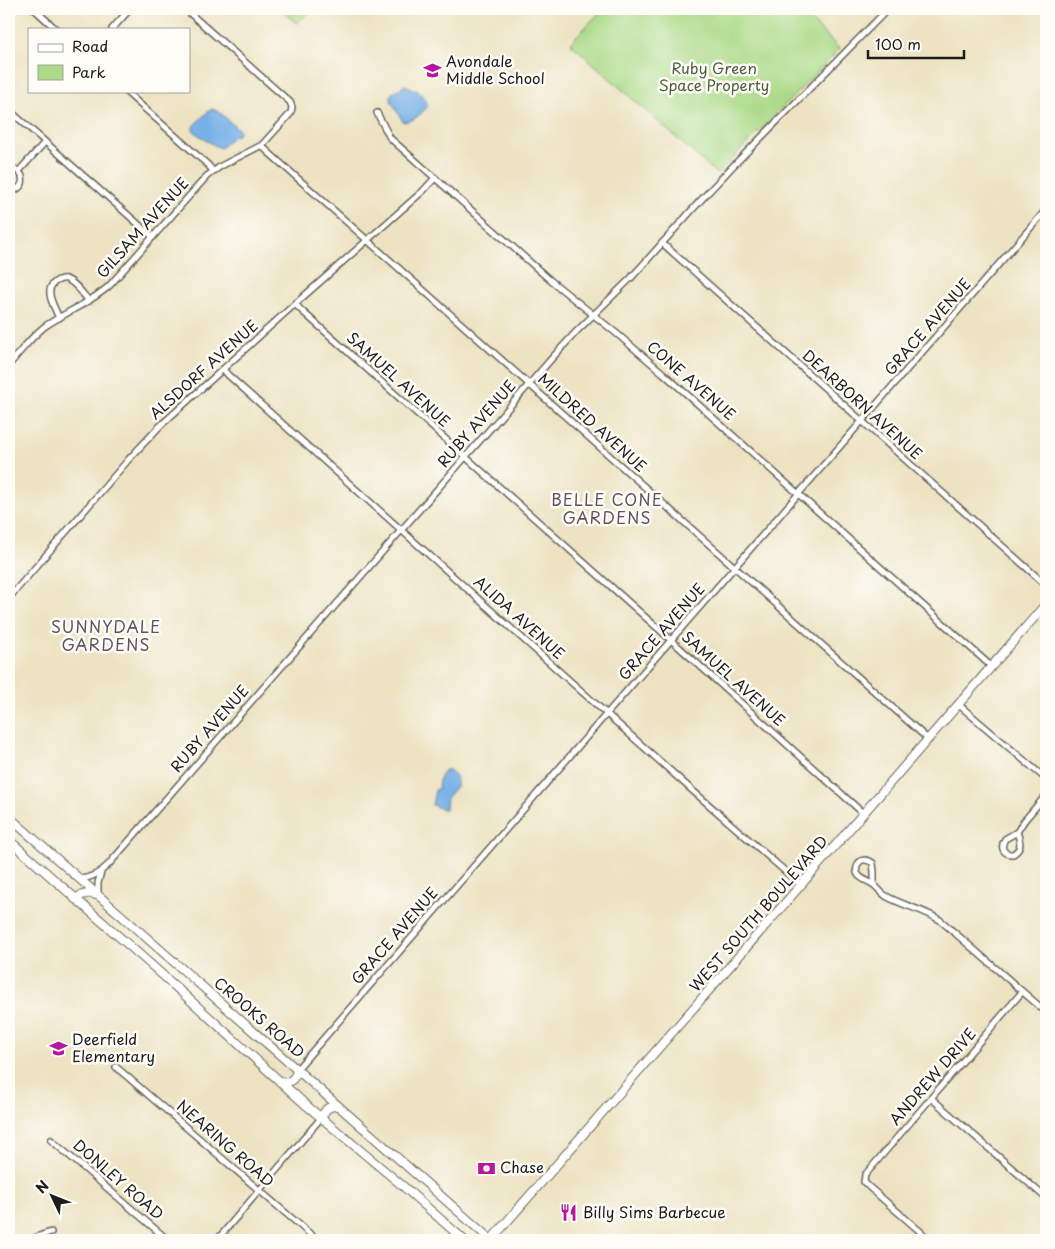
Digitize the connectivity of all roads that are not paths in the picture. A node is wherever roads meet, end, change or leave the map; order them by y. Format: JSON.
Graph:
{"nodes":[{"id":1,"x":34,"y":9,"type":"edge"},
{"id":2,"x":130,"y":9,"type":"edge"},
{"id":3,"x":184,"y":9,"type":"edge"},
{"id":4,"x":888,"y":9,"type":"edge"},
{"id":5,"x":55,"y":28,"type":"edge"},
{"id":6,"x":113,"y":28,"type":"edge"},
{"id":7,"x":126,"y":92,"type":"edge"},
{"id":8,"x":9,"y":110,"type":"edge"},
{"id":9,"x":377,"y":112,"type":"dead end"},
{"id":10,"x":45,"y":142,"type":"junction"},
{"id":11,"x":262,"y":145,"type":"junction"},
{"id":12,"x":9,"y":168,"type":"edge"},
{"id":13,"x":19,"y":171,"type":"junction"},
{"id":14,"x":213,"y":171,"type":"junction"},
{"id":15,"x":436,"y":178,"type":"junction"},
{"id":16,"x":9,"y":191,"type":"edge"},
{"id":17,"x":1046,"y":210,"type":"edge"},
{"id":18,"x":152,"y":237,"type":"junction"},
{"id":19,"x":368,"y":239,"type":"junction"},
{"id":20,"x":662,"y":243,"type":"junction"},
{"id":21,"x":89,"y":301,"type":"junction"},
{"id":22,"x":296,"y":304,"type":"junction"},
{"id":23,"x":594,"y":315,"type":"junction"},
{"id":24,"x":60,"y":318,"type":"junction"},
{"id":25,"x":9,"y":365,"type":"edge"},
{"id":26,"x":223,"y":369,"type":"junction"},
{"id":27,"x":529,"y":384,"type":"junction"},
{"id":28,"x":862,"y":422,"type":"junction"},
{"id":29,"x":465,"y":457,"type":"junction"},
{"id":30,"x":799,"y":494,"type":"junction"},
{"id":31,"x":401,"y":530,"type":"junction"},
{"id":32,"x":734,"y":567,"type":"junction"},
{"id":33,"x":1046,"y":585,"type":"edge"},
{"id":34,"x":9,"y":598,"type":"edge"},
{"id":35,"x":1046,"y":604,"type":"edge"},
{"id":36,"x":671,"y":640,"type":"junction"},
{"id":37,"x":992,"y":667,"type":"junction"},
{"id":38,"x":959,"y":705,"type":"junction"},
{"id":39,"x":607,"y":714,"type":"junction"},
{"id":40,"x":929,"y":740,"type":"junction"},
{"id":41,"x":1046,"y":779,"type":"edge"},
{"id":42,"x":1046,"y":795,"type":"edge"},
{"id":43,"x":864,"y":814,"type":"junction"},
{"id":44,"x":12,"y":820,"type":"edge"},
{"id":45,"x":9,"y":831,"type":"edge"},
{"id":46,"x":1016,"y":832,"type":"junction"},
{"id":47,"x":9,"y":840,"type":"edge"},
{"id":48,"x":102,"y":872,"type":"junction"},
{"id":49,"x":79,"y":879,"type":"junction"},
{"id":50,"x":874,"y":884,"type":"junction"},
{"id":51,"x":801,"y":885,"type":"junction"},
{"id":52,"x":98,"y":896,"type":"junction"},
{"id":53,"x":75,"y":899,"type":"junction"},
{"id":54,"x":1022,"y":992,"type":"junction"},
{"id":55,"x":1046,"y":1012,"type":"edge"},
{"id":56,"x":116,"y":1067,"type":"dead end"},
{"id":57,"x":296,"y":1069,"type":"junction"},
{"id":58,"x":281,"y":1082,"type":"junction"},
{"id":59,"x":931,"y":1098,"type":"junction"},
{"id":60,"x":338,"y":1106,"type":"junction"},
{"id":61,"x":321,"y":1118,"type":"junction"},
{"id":62,"x":51,"y":1140,"type":"dead end"},
{"id":63,"x":260,"y":1191,"type":"junction"},
{"id":64,"x":1046,"y":1198,"type":"edge"},
{"id":65,"x":461,"y":1222,"type":"junction"},
{"id":66,"x":449,"y":1226,"type":"junction"},
{"id":67,"x":51,"y":1232,"type":"dead end"},
{"id":68,"x":31,"y":1240,"type":"edge"},
{"id":69,"x":168,"y":1240,"type":"edge"},
{"id":70,"x":217,"y":1240,"type":"edge"},
{"id":71,"x":317,"y":1240,"type":"edge"},
{"id":72,"x":464,"y":1240,"type":"edge"},
{"id":73,"x":491,"y":1240,"type":"edge"},
{"id":74,"x":930,"y":1240,"type":"edge"}],
"edges":[{"from":1,"to":5,"type":"street"},
{"from":2,"to":6,"type":"street"},
{"from":3,"to":11,"type":"street","name":"GILSAM AVENUE"},
{"from":4,"to":20,"type":"street","name":"RUBY AVENUE"},
{"from":7,"to":14,"type":"street"},
{"from":8,"to":10,"type":"street"},
{"from":9,"to":15,"type":"street","name":"CONE AVENUE"},
{"from":10,"to":13,"type":"street"},
{"from":10,"to":18,"type":"street"},
{"from":11,"to":14,"type":"street","name":"GILSAM AVENUE"},
{"from":11,"to":19,"type":"street","name":"MILDRED AVENUE"},
{"from":12,"to":13,"type":"street"},
{"from":13,"to":16,"type":"street"},
{"from":14,"to":18,"type":"street","name":"GILSAM AVENUE"},
{"from":15,"to":19,"type":"street","name":"ALSDORF AVENUE"},
{"from":15,"to":23,"type":"street","name":"CONE AVENUE"},
{"from":17,"to":28,"type":"street","name":"GRACE AVENUE"},
{"from":18,"to":21,"type":"street","name":"GILSAM AVENUE"},
{"from":19,"to":22,"type":"street","name":"ALSDORF AVENUE"},
{"from":19,"to":27,"type":"street","name":"MILDRED AVENUE"},
{"from":20,"to":23,"type":"street","name":"RUBY AVENUE"},
{"from":20,"to":28,"type":"street","name":"DEARBORN AVENUE"},
{"from":21,"to":24,"type":"street","name":"GILSAM AVENUE"},
{"from":21,"to":24,"type":"street"},
{"from":22,"to":26,"type":"street","name":"ALSDORF AVENUE"},
{"from":22,"to":29,"type":"street","name":"SAMUEL AVENUE"},
{"from":23,"to":27,"type":"street","name":"RUBY AVENUE"},
{"from":23,"to":30,"type":"street","name":"CONE AVENUE"},
{"from":24,"to":25,"type":"street","name":"GILSAM AVENUE"},
{"from":26,"to":31,"type":"street","name":"ALIDA AVENUE"},
{"from":26,"to":34,"type":"street","name":"ALSDORF AVENUE"},
{"from":27,"to":29,"type":"street","name":"RUBY AVENUE"},
{"from":27,"to":32,"type":"street","name":"MILDRED AVENUE"},
{"from":28,"to":30,"type":"street","name":"GRACE AVENUE"},
{"from":28,"to":33,"type":"street","name":"DEARBORN AVENUE"},
{"from":29,"to":31,"type":"street","name":"RUBY AVENUE"},
{"from":29,"to":36,"type":"street","name":"SAMUEL AVENUE"},
{"from":30,"to":32,"type":"street","name":"GRACE AVENUE"},
{"from":30,"to":37,"type":"street","name":"CONE AVENUE"},
{"from":31,"to":39,"type":"street","name":"ALIDA AVENUE"},
{"from":31,"to":48,"type":"street","name":"RUBY AVENUE"},
{"from":32,"to":36,"type":"street","name":"GRACE AVENUE"},
{"from":32,"to":40,"type":"street","name":"MILDRED AVENUE"},
{"from":35,"to":37,"type":"main road","name":"WEST SOUTH BOULEVARD"},
{"from":36,"to":39,"type":"street","name":"GRACE AVENUE"},
{"from":36,"to":43,"type":"street","name":"SAMUEL AVENUE"},
{"from":37,"to":38,"type":"main road","name":"WEST SOUTH BOULEVARD"},
{"from":38,"to":40,"type":"main road","name":"WEST SOUTH BOULEVARD"},
{"from":38,"to":41,"type":"street"},
{"from":39,"to":51,"type":"street","name":"ALIDA AVENUE"},
{"from":39,"to":57,"type":"street","name":"GRACE AVENUE"},
{"from":40,"to":43,"type":"main road","name":"WEST SOUTH BOULEVARD"},
{"from":42,"to":46,"type":"street"},
{"from":43,"to":51,"type":"main road","name":"WEST SOUTH BOULEVARD"},
{"from":44,"to":45,"type":"main road"},
{"from":44,"to":49,"type":"main road","name":"CROOKS ROAD"},
{"from":46,"to":46,"type":"street"},
{"from":47,"to":53,"type":"main road"},
{"from":48,"to":49,"type":"street"},
{"from":48,"to":52,"type":"street"},
{"from":49,"to":52,"type":"main road","name":"CROOKS ROAD"},
{"from":50,"to":50,"type":"street"},
{"from":50,"to":54,"type":"street"},
{"from":51,"to":73,"type":"main road","name":"WEST SOUTH BOULEVARD"},
{"from":52,"to":53,"type":"main road"},
{"from":52,"to":57,"type":"main road","name":"CROOKS ROAD"},
{"from":53,"to":58,"type":"main road"},
{"from":54,"to":55,"type":"street"},
{"from":54,"to":59,"type":"street","name":"ANDREW DRIVE"},
{"from":56,"to":63,"type":"street","name":"NEARING ROAD"},
{"from":57,"to":58,"type":"main road"},
{"from":57,"to":60,"type":"main road","name":"CROOKS ROAD"},
{"from":58,"to":61,"type":"main road"},
{"from":59,"to":64,"type":"street"},
{"from":59,"to":74,"type":"street","name":"ANDREW DRIVE"},
{"from":60,"to":61,"type":"main road"},
{"from":60,"to":65,"type":"main road","name":"CROOKS ROAD"},
{"from":61,"to":63,"type":"street"},
{"from":61,"to":66,"type":"main road"},
{"from":62,"to":69,"type":"street","name":"DONLEY ROAD"},
{"from":63,"to":70,"type":"street"},
{"from":63,"to":71,"type":"street","name":"NEARING ROAD"},
{"from":65,"to":66,"type":"main road"},
{"from":65,"to":73,"type":"main road","name":"CROOKS ROAD"},
{"from":66,"to":72,"type":"main road"},
{"from":67,"to":68,"type":"street"}]}
